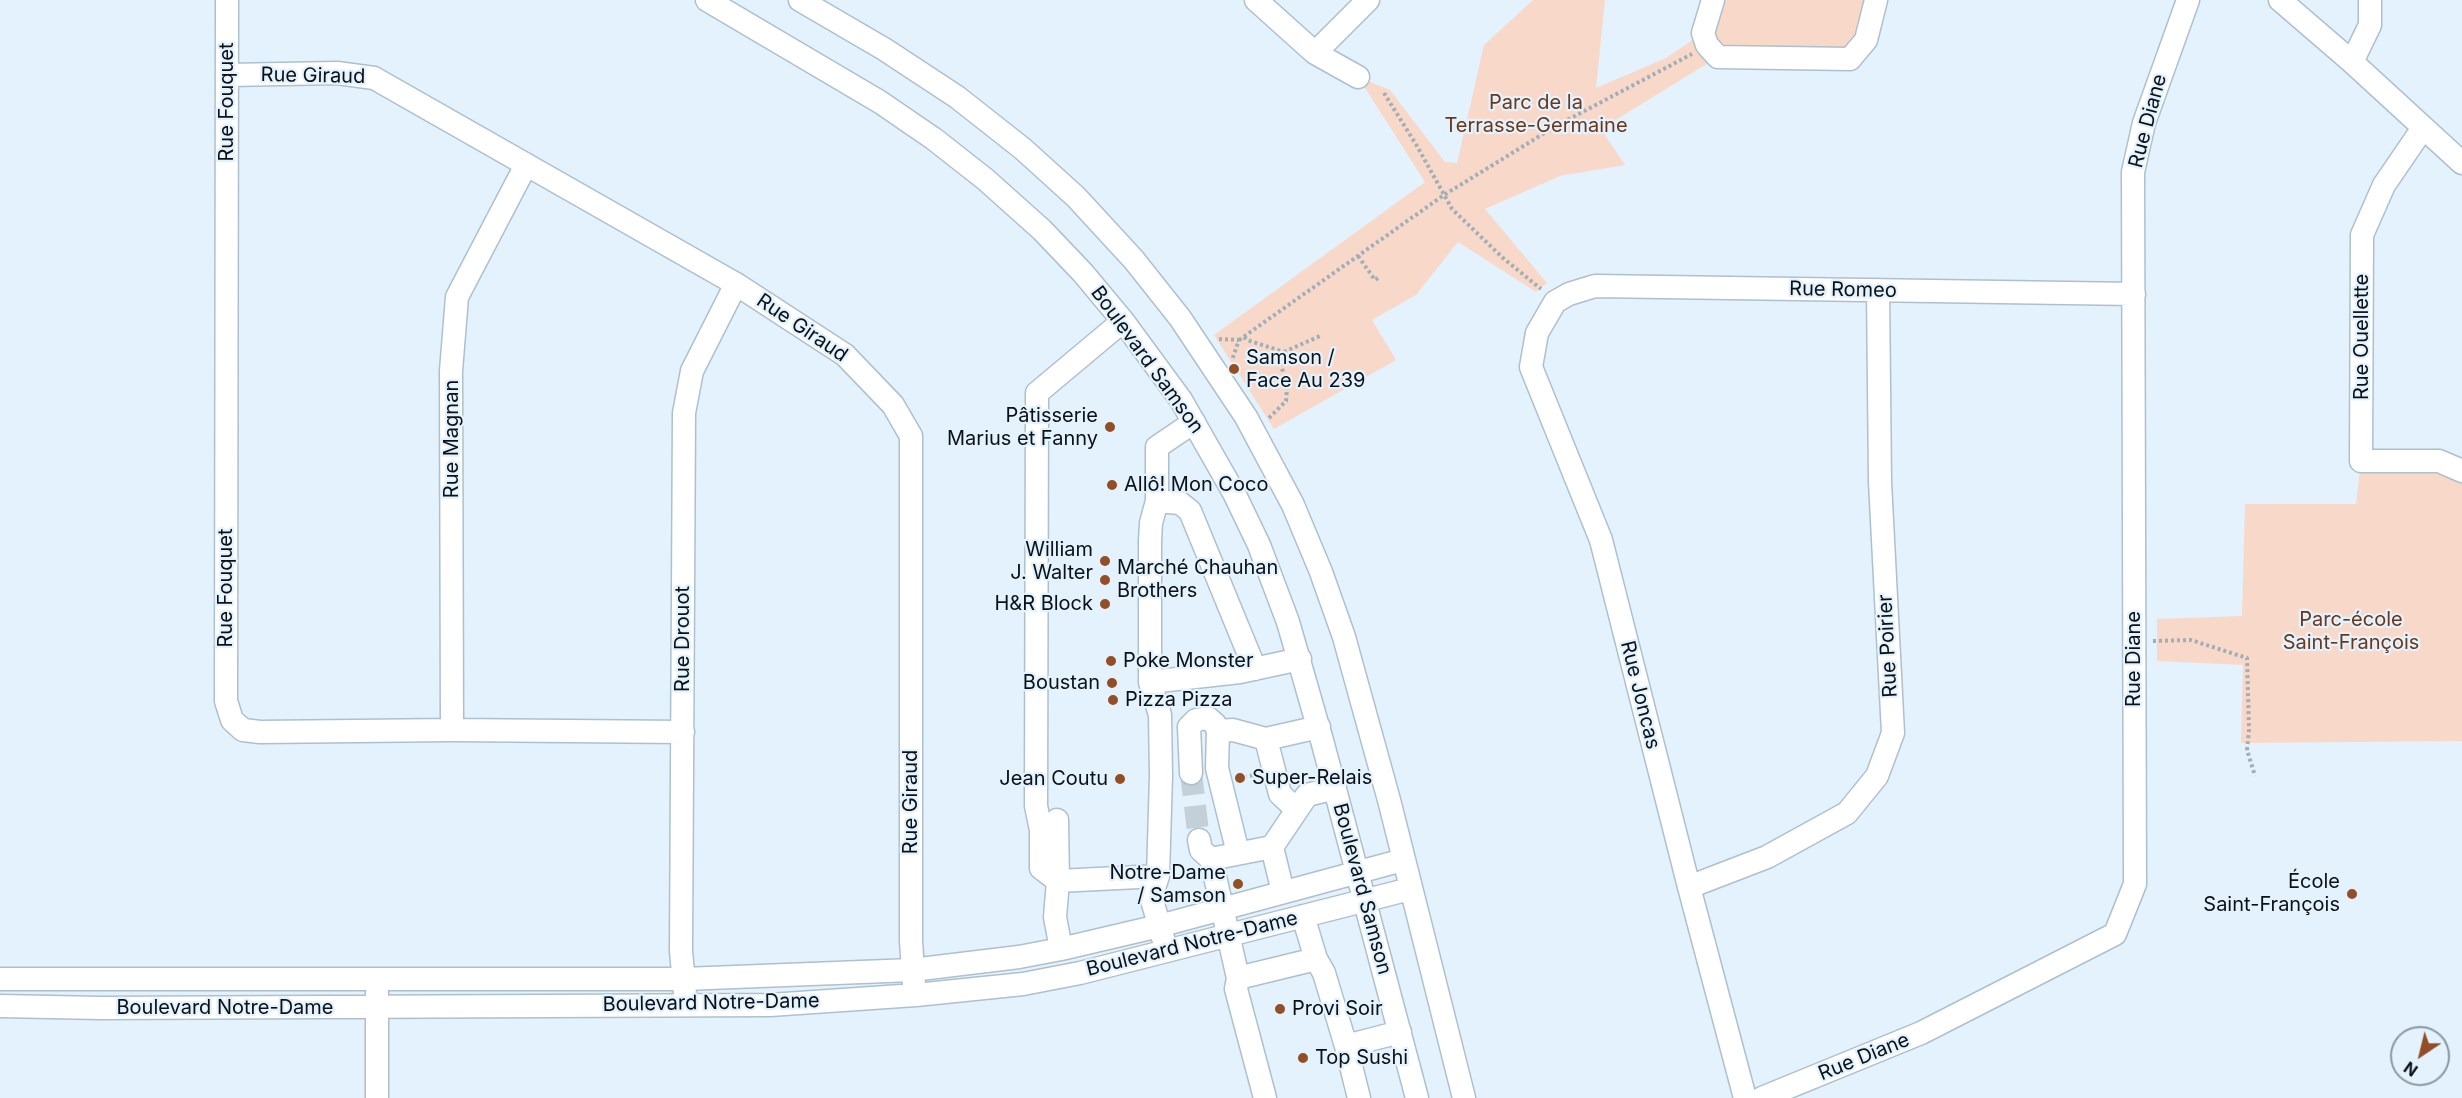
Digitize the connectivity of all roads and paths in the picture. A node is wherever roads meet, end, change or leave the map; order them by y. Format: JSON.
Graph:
{"nodes":[{"id":1,"x":227,"y":0,"type":"edge"},
{"id":2,"x":707,"y":0,"type":"edge"},
{"id":3,"x":800,"y":0,"type":"edge"},
{"id":4,"x":1256,"y":0,"type":"edge"},
{"id":5,"x":1368,"y":0,"type":"edge"},
{"id":6,"x":1713,"y":0,"type":"edge"},
{"id":7,"x":1876,"y":0,"type":"edge"},
{"id":8,"x":2188,"y":0,"type":"edge"},
{"id":9,"x":2280,"y":0,"type":"edge"},
{"id":10,"x":2370,"y":0,"type":"edge"},
{"id":11,"x":1699,"y":50,"type":"dead end"},
{"id":12,"x":1315,"y":53,"type":"junction"},
{"id":13,"x":2352,"y":62,"type":"junction"},
{"id":14,"x":228,"y":75,"type":"junction"},
{"id":15,"x":1358,"y":77,"type":"dead end"},
{"id":16,"x":1384,"y":93,"type":"dead end"},
{"id":17,"x":2423,"y":128,"type":"junction"},
{"id":18,"x":2462,"y":163,"type":"edge"},
{"id":19,"x":526,"y":165,"type":"junction"},
{"id":20,"x":1444,"y":195,"type":"junction"},
{"id":21,"x":1358,"y":256,"type":"junction"},
{"id":22,"x":1378,"y":278,"type":"dead end"},
{"id":23,"x":736,"y":284,"type":"junction"},
{"id":24,"x":1878,"y":290,"type":"junction"},
{"id":25,"x":2134,"y":294,"type":"junction"},
{"id":26,"x":1549,"y":296,"type":"junction"},
{"id":27,"x":1123,"y":321,"type":"junction"},
{"id":28,"x":1320,"y":336,"type":"dead end"},
{"id":29,"x":1244,"y":337,"type":"junction"},
{"id":30,"x":1214,"y":339,"type":"dead end"},
{"id":31,"x":1239,"y":340,"type":"junction"},
{"id":32,"x":1284,"y":352,"type":"junction"},
{"id":33,"x":1230,"y":363,"type":"dead end"},
{"id":34,"x":1266,"y":420,"type":"dead end"},
{"id":35,"x":1194,"y":422,"type":"junction"},
{"id":36,"x":2462,"y":471,"type":"edge"},
{"id":37,"x":1157,"y":501,"type":"junction"},
{"id":38,"x":2134,"y":641,"type":"junction"},
{"id":39,"x":1300,"y":659,"type":"junction"},
{"id":40,"x":1255,"y":669,"type":"junction"},
{"id":41,"x":1150,"y":682,"type":"junction"},
{"id":42,"x":1319,"y":727,"type":"junction"},
{"id":43,"x":452,"y":730,"type":"junction"},
{"id":44,"x":1218,"y":731,"type":"junction"},
{"id":45,"x":683,"y":732,"type":"junction"},
{"id":46,"x":1266,"y":739,"type":"junction"},
{"id":47,"x":1191,"y":773,"type":"tunnel mouth"},
{"id":48,"x":2255,"y":777,"type":"dead end"},
{"id":49,"x":1335,"y":788,"type":"junction"},
{"id":50,"x":1297,"y":810,"type":"junction"},
{"id":51,"x":1057,"y":820,"type":"dead end"},
{"id":52,"x":1199,"y":840,"type":"tunnel mouth"},
{"id":53,"x":1272,"y":847,"type":"junction"},
{"id":54,"x":1238,"y":853,"type":"junction"},
{"id":55,"x":1211,"y":860,"type":"junction"},
{"id":56,"x":1403,"y":860,"type":"junction"},
{"id":57,"x":1358,"y":872,"type":"junction"},
{"id":58,"x":1158,"y":876,"type":"junction"},
{"id":59,"x":1058,"y":881,"type":"junction"},
{"id":60,"x":1689,"y":888,"type":"junction"},
{"id":61,"x":1410,"y":889,"type":"junction"},
{"id":62,"x":1283,"y":892,"type":"junction"},
{"id":63,"x":1365,"y":900,"type":"junction"},
{"id":64,"x":1221,"y":909,"type":"junction"},
{"id":65,"x":1303,"y":916,"type":"junction"},
{"id":66,"x":1159,"y":926,"type":"junction"},
{"id":67,"x":1228,"y":935,"type":"junction"},
{"id":68,"x":1061,"y":949,"type":"junction"},
{"id":69,"x":1167,"y":951,"type":"junction"},
{"id":70,"x":1316,"y":959,"type":"junction"},
{"id":71,"x":912,"y":970,"type":"junction"},
{"id":72,"x":1238,"y":978,"type":"junction"},
{"id":73,"x":0,"y":979,"type":"edge"},
{"id":74,"x":684,"y":979,"type":"junction"},
{"id":75,"x":377,"y":980,"type":"junction"},
{"id":76,"x":916,"y":995,"type":"junction"},
{"id":77,"x":0,"y":1006,"type":"edge"},
{"id":78,"x":686,"y":1006,"type":"junction"},
{"id":79,"x":377,"y":1008,"type":"junction"},
{"id":80,"x":1400,"y":1032,"type":"junction"},
{"id":81,"x":1346,"y":1046,"type":"junction"},
{"id":82,"x":377,"y":1098,"type":"edge"},
{"id":83,"x":1265,"y":1098,"type":"edge"},
{"id":84,"x":1359,"y":1098,"type":"edge"},
{"id":85,"x":1416,"y":1098,"type":"edge"},
{"id":86,"x":1464,"y":1098,"type":"edge"},
{"id":87,"x":1745,"y":1098,"type":"edge"},
{"id":88,"x":1762,"y":1098,"type":"edge"}],
"edges":[{"from":1,"to":14,"type":"street","name":"Rue Fouquet"},
{"from":2,"to":27,"type":"street","name":"Boulevard Samson"},
{"from":3,"to":56,"type":"street"},
{"from":4,"to":12,"type":"street"},
{"from":5,"to":12,"type":"street"},
{"from":6,"to":7,"type":"street"},
{"from":8,"to":25,"type":"street","name":"Rue Diane"},
{"from":9,"to":13,"type":"street"},
{"from":10,"to":13,"type":"street"},
{"from":11,"to":20,"type":"path"},
{"from":12,"to":15,"type":"street"},
{"from":13,"to":17,"type":"street"},
{"from":14,"to":19,"type":"street","name":"Rue Giraud"},
{"from":14,"to":43,"type":"street","name":"Rue Fouquet"},
{"from":16,"to":20,"type":"path"},
{"from":17,"to":18,"type":"street"},
{"from":17,"to":36,"type":"street","name":"Rue Ouellette"},
{"from":19,"to":23,"type":"street","name":"Rue Giraud"},
{"from":19,"to":43,"type":"street","name":"Rue Magnan"},
{"from":20,"to":21,"type":"path"},
{"from":20,"to":26,"type":"path"},
{"from":21,"to":22,"type":"path"},
{"from":21,"to":29,"type":"path"},
{"from":23,"to":45,"type":"street","name":"Rue Drouot"},
{"from":23,"to":71,"type":"street","name":"Rue Giraud"},
{"from":24,"to":25,"type":"street","name":"Rue Romeo"},
{"from":24,"to":26,"type":"street","name":"Rue Romeo"},
{"from":24,"to":60,"type":"street","name":"Rue Poirier"},
{"from":25,"to":38,"type":"street","name":"Rue Diane"},
{"from":26,"to":60,"type":"street","name":"Rue Joncas"},
{"from":27,"to":35,"type":"street","name":"Boulevard Samson"},
{"from":27,"to":59,"type":"street"},
{"from":28,"to":32,"type":"path"},
{"from":29,"to":31,"type":"path"},
{"from":29,"to":32,"type":"path"},
{"from":30,"to":31,"type":"path"},
{"from":31,"to":33,"type":"path"},
{"from":32,"to":34,"type":"path"},
{"from":35,"to":37,"type":"street"},
{"from":35,"to":39,"type":"street","name":"Boulevard Samson"},
{"from":37,"to":40,"type":"street"},
{"from":37,"to":41,"type":"street"},
{"from":38,"to":48,"type":"path"},
{"from":38,"to":88,"type":"street","name":"Rue Diane"},
{"from":39,"to":40,"type":"street"},
{"from":39,"to":42,"type":"street","name":"Boulevard Samson"},
{"from":40,"to":41,"type":"street"},
{"from":41,"to":58,"type":"street"},
{"from":42,"to":46,"type":"street"},
{"from":42,"to":49,"type":"street","name":"Boulevard Samson"},
{"from":43,"to":45,"type":"street","name":"Rue Fouquet"},
{"from":44,"to":46,"type":"street"},
{"from":44,"to":47,"type":"street"},
{"from":44,"to":54,"type":"street"},
{"from":45,"to":74,"type":"street","name":"Rue Drouot"},
{"from":46,"to":50,"type":"street"},
{"from":49,"to":50,"type":"street"},
{"from":49,"to":57,"type":"street","name":"Boulevard Samson"},
{"from":50,"to":53,"type":"street"},
{"from":51,"to":59,"type":"street"},
{"from":52,"to":55,"type":"street"},
{"from":53,"to":54,"type":"street"},
{"from":53,"to":62,"type":"street"},
{"from":54,"to":55,"type":"street"},
{"from":55,"to":64,"type":"street"},
{"from":56,"to":57,"type":"street","name":"Boulevard Notre-Dame"},
{"from":56,"to":61,"type":"street"},
{"from":57,"to":62,"type":"street","name":"Boulevard Notre-Dame"},
{"from":57,"to":63,"type":"street","name":"Boulevard Samson"},
{"from":58,"to":59,"type":"street"},
{"from":58,"to":66,"type":"street"},
{"from":59,"to":68,"type":"street"},
{"from":60,"to":87,"type":"street","name":"Rue Joncas"},
{"from":61,"to":63,"type":"street","name":"Boulevard Notre-Dame"},
{"from":61,"to":86,"type":"street"},
{"from":62,"to":64,"type":"street","name":"Boulevard Notre-Dame"},
{"from":63,"to":65,"type":"street","name":"Boulevard Notre-Dame"},
{"from":63,"to":80,"type":"street","name":"Boulevard Samson"},
{"from":64,"to":66,"type":"street","name":"Boulevard Notre-Dame"},
{"from":64,"to":67,"type":"street"},
{"from":65,"to":67,"type":"street","name":"Boulevard Notre-Dame"},
{"from":65,"to":70,"type":"street"},
{"from":66,"to":68,"type":"street","name":"Boulevard Notre-Dame"},
{"from":66,"to":69,"type":"street"},
{"from":67,"to":69,"type":"street","name":"Boulevard Notre-Dame"},
{"from":67,"to":72,"type":"street"},
{"from":68,"to":71,"type":"street","name":"Boulevard Notre-Dame"},
{"from":69,"to":76,"type":"street","name":"Boulevard Notre-Dame"},
{"from":70,"to":72,"type":"street"},
{"from":70,"to":81,"type":"street"},
{"from":71,"to":74,"type":"street","name":"Boulevard Notre-Dame"},
{"from":71,"to":76,"type":"street","name":"Rue Giraud"},
{"from":72,"to":83,"type":"street"},
{"from":73,"to":75,"type":"street","name":"Boulevard Notre-Dame"},
{"from":74,"to":75,"type":"street","name":"Boulevard Notre-Dame"},
{"from":74,"to":78,"type":"street","name":"Rue Drouot"},
{"from":75,"to":79,"type":"street"},
{"from":76,"to":78,"type":"street","name":"Boulevard Notre-Dame"},
{"from":77,"to":79,"type":"street","name":"Boulevard Notre-Dame"},
{"from":78,"to":79,"type":"street","name":"Boulevard Notre-Dame"},
{"from":79,"to":82,"type":"street"},
{"from":80,"to":81,"type":"street"},
{"from":80,"to":85,"type":"street","name":"Boulevard Samson"},
{"from":81,"to":84,"type":"street"}]}
